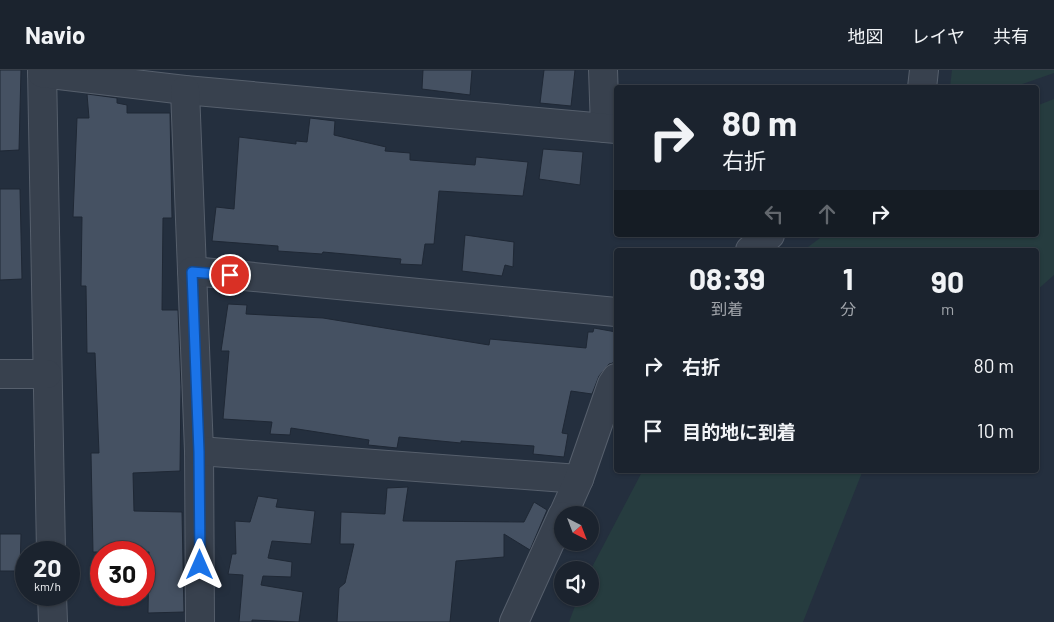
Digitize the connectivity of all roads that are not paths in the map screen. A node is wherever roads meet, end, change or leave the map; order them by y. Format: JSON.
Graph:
{"nodes":[{"id":1,"x":603,"y":70,"type":"edge"},
{"id":2,"x":924,"y":70,"type":"edge"},
{"id":3,"x":42,"y":72,"type":"edge"},
{"id":4,"x":922,"y":85,"type":"edge"},
{"id":5,"x":185,"y":90,"type":"junction"},
{"id":6,"x":610,"y":129,"type":"edge"},
{"id":7,"x":767,"y":237,"type":"edge"},
{"id":8,"x":753,"y":248,"type":"edge"},
{"id":9,"x":192,"y":272,"type":"junction"},
{"id":10,"x":614,"y":312,"type":"edge"},
{"id":11,"x":0,"y":374,"type":"edge"},
{"id":12,"x":47,"y":374,"type":"junction"},
{"id":13,"x":614,"y":381,"type":"edge"},
{"id":14,"x":199,"y":452,"type":"junction"},
{"id":15,"x":580,"y":479,"type":"junction"},
{"id":16,"x":568,"y":506,"type":"edge"},
{"id":17,"x":554,"y":535,"type":"edge"},
{"id":18,"x":51,"y":541,"type":"edge"},
{"id":19,"x":52,"y":606,"type":"edge"},
{"id":20,"x":53,"y":622,"type":"edge"},
{"id":21,"x":200,"y":622,"type":"edge"},
{"id":22,"x":514,"y":622,"type":"edge"}],
"edges":[{"from":1,"to":6,"type":"street"},
{"from":2,"to":4,"type":"street"},
{"from":3,"to":5,"type":"street"},
{"from":3,"to":12,"type":"street"},
{"from":5,"to":6,"type":"street"},
{"from":5,"to":9,"type":"street"},
{"from":7,"to":8,"type":"street"},
{"from":9,"to":10,"type":"street"},
{"from":9,"to":14,"type":"street"},
{"from":11,"to":12,"type":"street"},
{"from":12,"to":18,"type":"street"},
{"from":13,"to":15,"type":"street"},
{"from":14,"to":15,"type":"street"},
{"from":14,"to":21,"type":"street"},
{"from":15,"to":16,"type":"street"},
{"from":17,"to":22,"type":"street"},
{"from":19,"to":20,"type":"street"}]}
